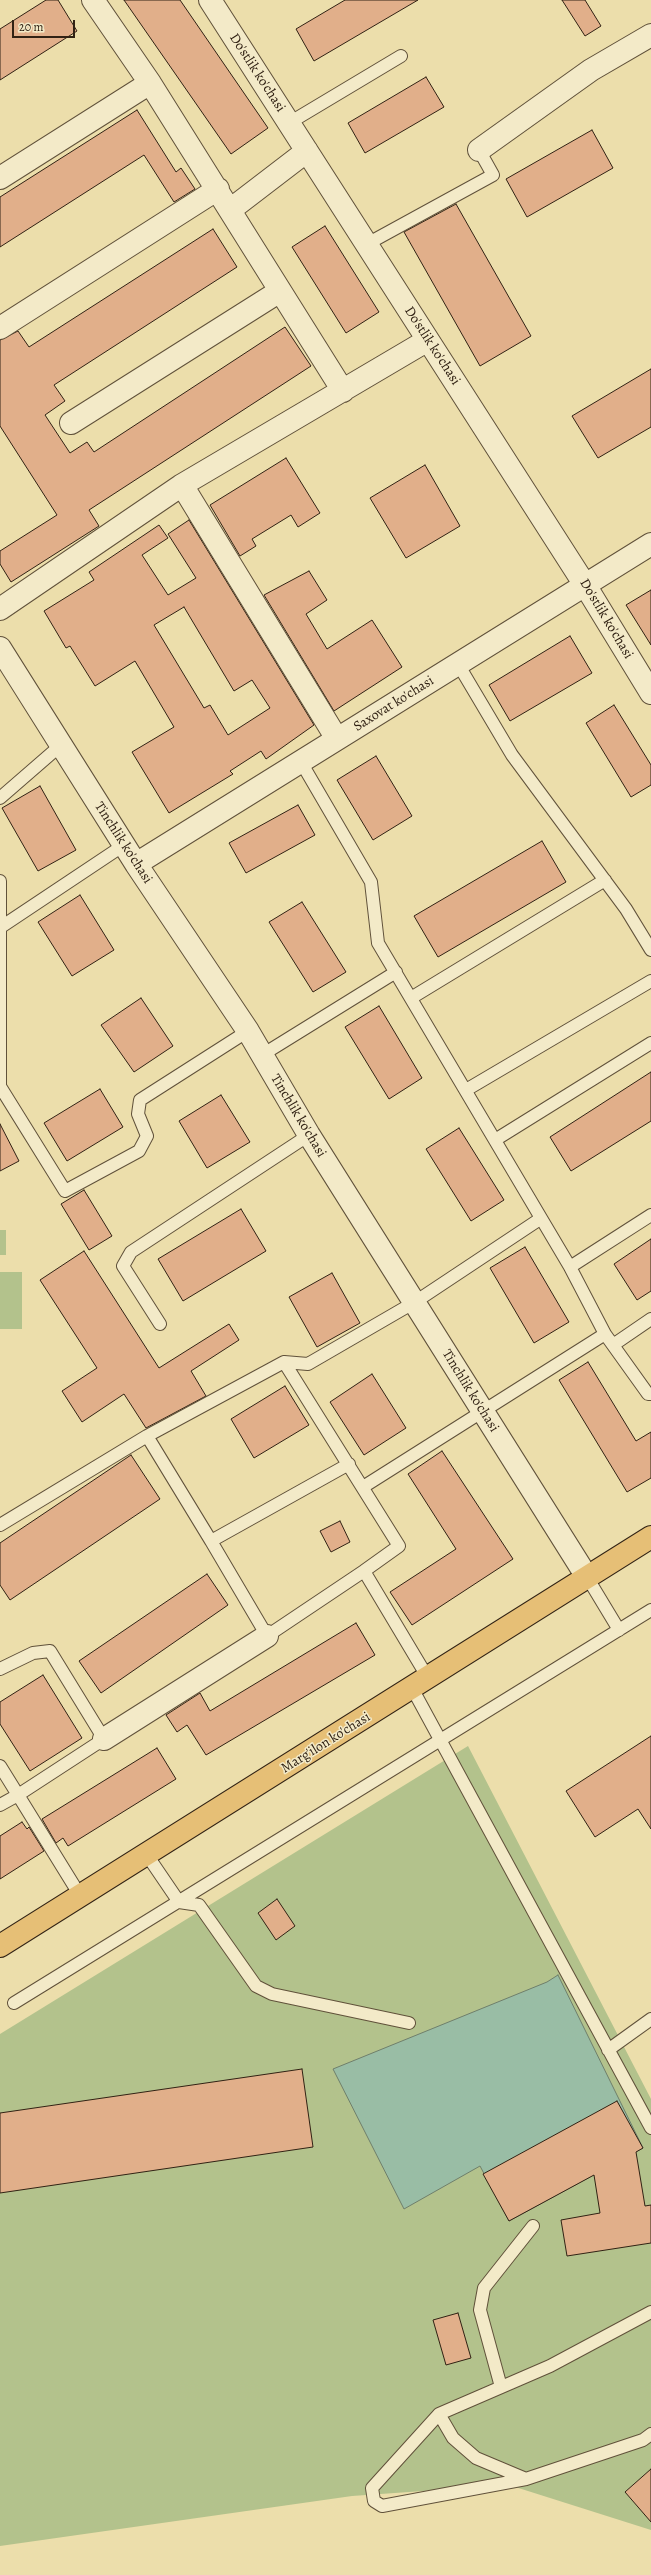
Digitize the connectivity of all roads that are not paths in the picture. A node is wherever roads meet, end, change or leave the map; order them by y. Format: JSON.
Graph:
{"nodes":[{"id":1,"x":94,"y":0,"type":"edge"},
{"id":2,"x":210,"y":0,"type":"edge"},
{"id":3,"x":651,"y":35,"type":"edge"},
{"id":4,"x":401,"y":56,"type":"dead end"},
{"id":5,"x":150,"y":83,"type":"junction"},
{"id":6,"x":289,"y":123,"type":"junction"},
{"id":7,"x":479,"y":150,"type":"joint"},
{"id":8,"x":307,"y":151,"type":"junction"},
{"id":9,"x":0,"y":178,"type":"edge"},
{"id":10,"x":218,"y":189,"type":"junction"},
{"id":11,"x":230,"y":210,"type":"junction"},
{"id":12,"x":367,"y":244,"type":"junction"},
{"id":13,"x":280,"y":291,"type":"junction"},
{"id":14,"x":0,"y":328,"type":"edge"},
{"id":15,"x":428,"y":340,"type":"junction"},
{"id":16,"x":343,"y":391,"type":"junction"},
{"id":17,"x":71,"y":423,"type":"dead end"},
{"id":18,"x":182,"y":485,"type":"junction"},
{"id":19,"x":651,"y":544,"type":"edge"},
{"id":20,"x":585,"y":585,"type":"junction"},
{"id":21,"x":0,"y":609,"type":"edge"},
{"id":22,"x":2,"y":654,"type":"edge"},
{"id":23,"x":458,"y":664,"type":"junction"},
{"id":24,"x":651,"y":693,"type":"edge"},
{"id":25,"x":337,"y":740,"type":"junction"},
{"id":26,"x":61,"y":745,"type":"junction"},
{"id":27,"x":301,"y":762,"type":"junction"},
{"id":28,"x":0,"y":798,"type":"edge"},
{"id":29,"x":124,"y":845,"type":"junction"},
{"id":30,"x":136,"y":864,"type":"junction"},
{"id":31,"x":605,"y":880,"type":"junction"},
{"id":32,"x":0,"y":881,"type":"edge"},
{"id":33,"x":1,"y":927,"type":"edge"},
{"id":34,"x":651,"y":950,"type":"edge"},
{"id":35,"x":396,"y":972,"type":"junction"},
{"id":36,"x":651,"y":980,"type":"edge"},
{"id":37,"x":412,"y":998,"type":"junction"},
{"id":38,"x":248,"y":1031,"type":"junction"},
{"id":39,"x":651,"y":1043,"type":"edge"},
{"id":40,"x":262,"y":1055,"type":"junction"},
{"id":41,"x":1,"y":1088,"type":"edge"},
{"id":42,"x":466,"y":1090,"type":"junction"},
{"id":43,"x":309,"y":1135,"type":"junction"},
{"id":44,"x":495,"y":1140,"type":"junction"},
{"id":45,"x":651,"y":1215,"type":"edge"},
{"id":46,"x":540,"y":1219,"type":"junction"},
{"id":47,"x":570,"y":1267,"type":"junction"},
{"id":48,"x":415,"y":1302,"type":"junction"},
{"id":49,"x":651,"y":1320,"type":"edge"},
{"id":50,"x":160,"y":1324,"type":"dead end"},
{"id":51,"x":605,"y":1334,"type":"junction"},
{"id":52,"x":613,"y":1345,"type":"junction"},
{"id":53,"x":284,"y":1362,"type":"junction"},
{"id":54,"x":651,"y":1394,"type":"edge"},
{"id":55,"x":482,"y":1411,"type":"junction"},
{"id":56,"x":147,"y":1436,"type":"junction"},
{"id":57,"x":349,"y":1464,"type":"junction"},
{"id":58,"x":363,"y":1487,"type":"junction"},
{"id":59,"x":0,"y":1525,"type":"edge"},
{"id":60,"x":651,"y":1537,"type":"edge"},
{"id":61,"x":211,"y":1540,"type":"junction"},
{"id":62,"x":364,"y":1571,"type":"junction"},
{"id":63,"x":587,"y":1577,"type":"junction"},
{"id":64,"x":651,"y":1610,"type":"edge"},
{"id":65,"x":619,"y":1630,"type":"junction"},
{"id":66,"x":267,"y":1636,"type":"junction"},
{"id":67,"x":0,"y":1668,"type":"edge"},
{"id":68,"x":420,"y":1683,"type":"junction"},
{"id":69,"x":104,"y":1739,"type":"junction"},
{"id":70,"x":441,"y":1739,"type":"junction"},
{"id":71,"x":0,"y":1766,"type":"edge"},
{"id":72,"x":18,"y":1795,"type":"junction"},
{"id":73,"x":0,"y":1805,"type":"edge"},
{"id":74,"x":147,"y":1855,"type":"junction"},
{"id":75,"x":81,"y":1897,"type":"junction"},
{"id":76,"x":179,"y":1902,"type":"junction"},
{"id":77,"x":0,"y":1946,"type":"edge"},
{"id":78,"x":14,"y":2003,"type":"dead end"},
{"id":79,"x":651,"y":2019,"type":"edge"},
{"id":80,"x":409,"y":2023,"type":"dead end"},
{"id":81,"x":608,"y":2050,"type":"junction"},
{"id":82,"x":651,"y":2128,"type":"edge"},
{"id":83,"x":533,"y":2226,"type":"dead end"},
{"id":84,"x":651,"y":2312,"type":"edge"},
{"id":85,"x":501,"y":2387,"type":"junction"},
{"id":86,"x":439,"y":2414,"type":"junction"},
{"id":87,"x":651,"y":2434,"type":"edge"},
{"id":88,"x":526,"y":2479,"type":"junction"}],
"edges":[{"from":1,"to":5,"type":"street"},
{"from":2,"to":6,"type":"street","name":"Do'stlik ko'chasi"},
{"from":3,"to":7,"type":"street"},
{"from":4,"to":6,"type":"lane"},
{"from":5,"to":9,"type":"street"},
{"from":5,"to":10,"type":"street"},
{"from":6,"to":8,"type":"street","name":"Do'stlik ko'chasi"},
{"from":7,"to":12,"type":"lane"},
{"from":8,"to":11,"type":"street"},
{"from":8,"to":12,"type":"street","name":"Do'stlik ko'chasi"},
{"from":10,"to":11,"type":"street"},
{"from":10,"to":14,"type":"street"},
{"from":11,"to":13,"type":"street"},
{"from":12,"to":15,"type":"street","name":"Do'stlik ko'chasi"},
{"from":13,"to":16,"type":"street"},
{"from":13,"to":17,"type":"street"},
{"from":15,"to":16,"type":"street"},
{"from":15,"to":20,"type":"street","name":"Do'stlik ko'chasi"},
{"from":16,"to":18,"type":"street"},
{"from":18,"to":21,"type":"street"},
{"from":18,"to":25,"type":"street"},
{"from":19,"to":20,"type":"street","name":"Saxovat ko'chasi"},
{"from":20,"to":23,"type":"street","name":"Saxovat ko'chasi"},
{"from":20,"to":24,"type":"street","name":"Do'stlik ko'chasi"},
{"from":22,"to":26,"type":"street","name":"Tinchlik ko'chasi"},
{"from":23,"to":25,"type":"street","name":"Saxovat ko'chasi"},
{"from":23,"to":31,"type":"lane"},
{"from":25,"to":27,"type":"street","name":"Saxovat ko'chasi"},
{"from":26,"to":28,"type":"lane"},
{"from":26,"to":29,"type":"street","name":"Tinchlik ko'chasi"},
{"from":27,"to":30,"type":"street","name":"Saxovat ko'chasi"},
{"from":27,"to":35,"type":"lane"},
{"from":29,"to":30,"type":"street","name":"Tinchlik ko'chasi"},
{"from":29,"to":33,"type":"lane"},
{"from":30,"to":38,"type":"street","name":"Tinchlik ko'chasi"},
{"from":31,"to":34,"type":"lane"},
{"from":31,"to":37,"type":"lane"},
{"from":32,"to":33,"type":"lane"},
{"from":33,"to":41,"type":"lane"},
{"from":35,"to":37,"type":"lane"},
{"from":35,"to":40,"type":"lane"},
{"from":36,"to":42,"type":"lane"},
{"from":37,"to":42,"type":"lane"},
{"from":38,"to":40,"type":"street","name":"Tinchlik ko'chasi"},
{"from":38,"to":41,"type":"lane"},
{"from":39,"to":44,"type":"lane"},
{"from":40,"to":43,"type":"street","name":"Tinchlik ko'chasi"},
{"from":42,"to":44,"type":"lane"},
{"from":43,"to":48,"type":"street","name":"Tinchlik ko'chasi"},
{"from":43,"to":50,"type":"lane"},
{"from":44,"to":46,"type":"lane"},
{"from":45,"to":47,"type":"lane"},
{"from":46,"to":47,"type":"lane"},
{"from":46,"to":48,"type":"lane"},
{"from":47,"to":51,"type":"lane"},
{"from":48,"to":53,"type":"lane"},
{"from":48,"to":55,"type":"street","name":"Tinchlik ko'chasi"},
{"from":49,"to":52,"type":"lane"},
{"from":51,"to":52,"type":"lane"},
{"from":51,"to":55,"type":"lane"},
{"from":52,"to":54,"type":"lane"},
{"from":53,"to":56,"type":"lane"},
{"from":53,"to":57,"type":"lane"},
{"from":55,"to":58,"type":"lane"},
{"from":55,"to":63,"type":"street","name":"Tinchlik ko'chasi"},
{"from":56,"to":59,"type":"lane"},
{"from":56,"to":61,"type":"lane"},
{"from":57,"to":58,"type":"lane"},
{"from":57,"to":61,"type":"lane"},
{"from":58,"to":62,"type":"lane"},
{"from":60,"to":63,"type":"main road","name":"Marg'ilon ko'chasi"},
{"from":61,"to":66,"type":"lane"},
{"from":62,"to":66,"type":"lane"},
{"from":62,"to":68,"type":"lane"},
{"from":63,"to":65,"type":"lane"},
{"from":63,"to":68,"type":"main road","name":"Marg'ilon ko'chasi"},
{"from":64,"to":65,"type":"lane"},
{"from":65,"to":70,"type":"lane"},
{"from":66,"to":69,"type":"street"},
{"from":67,"to":69,"type":"lane"},
{"from":68,"to":70,"type":"lane"},
{"from":68,"to":74,"type":"main road","name":"Marg'ilon ko'chasi"},
{"from":69,"to":72,"type":"lane"},
{"from":70,"to":76,"type":"lane"},
{"from":70,"to":81,"type":"lane"},
{"from":71,"to":72,"type":"lane"},
{"from":72,"to":73,"type":"lane"},
{"from":72,"to":75,"type":"lane"},
{"from":74,"to":75,"type":"main road","name":"Marg'ilon ko'chasi"},
{"from":74,"to":76,"type":"lane"},
{"from":75,"to":77,"type":"main road","name":"Marg'ilon ko'chasi"},
{"from":76,"to":78,"type":"lane"},
{"from":76,"to":80,"type":"lane"},
{"from":79,"to":81,"type":"lane"},
{"from":81,"to":82,"type":"lane"},
{"from":83,"to":85,"type":"lane"},
{"from":84,"to":85,"type":"lane"},
{"from":85,"to":86,"type":"lane"},
{"from":86,"to":88,"type":"lane"},
{"from":86,"to":88,"type":"lane"},
{"from":87,"to":88,"type":"lane"}]}
